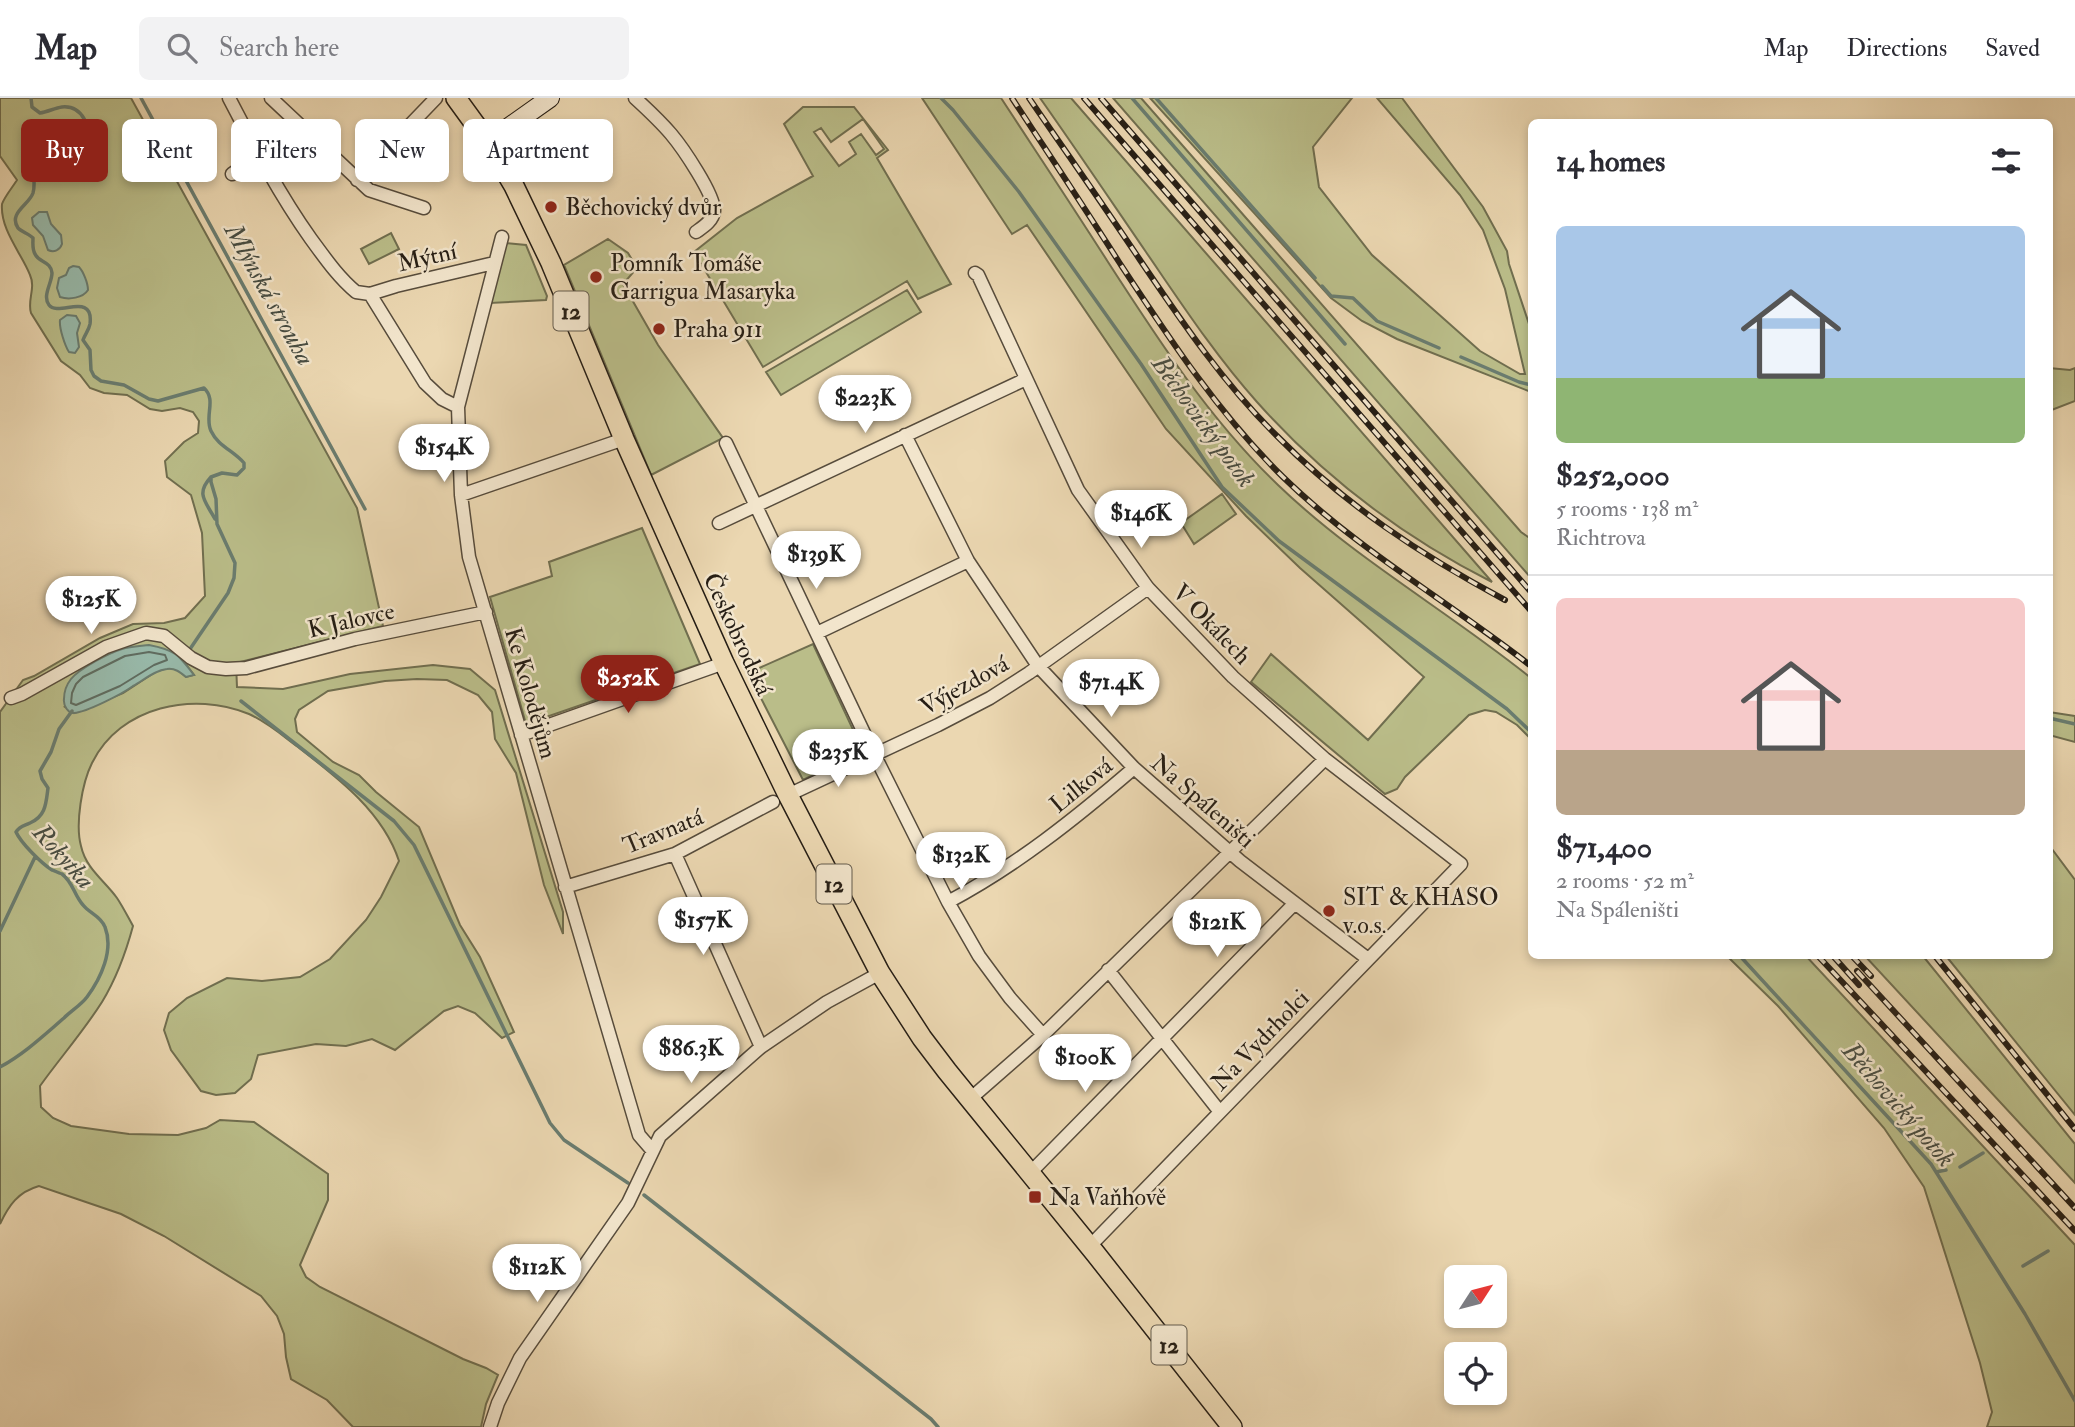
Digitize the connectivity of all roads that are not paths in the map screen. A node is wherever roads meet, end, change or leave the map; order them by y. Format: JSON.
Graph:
{"nodes":[{"id":1,"x":229,"y":98,"type":"edge"},
{"id":2,"x":271,"y":98,"type":"edge"},
{"id":3,"x":436,"y":98,"type":"edge"},
{"id":4,"x":456,"y":98,"type":"edge"},
{"id":5,"x":550,"y":98,"type":"edge"},
{"id":6,"x":635,"y":98,"type":"edge"},
{"id":7,"x":240,"y":119,"type":"edge"},
{"id":8,"x":416,"y":119,"type":"edge"},
{"id":9,"x":471,"y":119,"type":"edge"},
{"id":10,"x":520,"y":119,"type":"edge"},
{"id":11,"x":355,"y":178,"type":"edge"},
{"id":12,"x":273,"y":182,"type":"edge"},
{"id":13,"x":359,"y":182,"type":"edge"},
{"id":14,"x":511,"y":182,"type":"edge"},
{"id":15,"x":424,"y":208,"type":"dead end"},
{"id":16,"x":696,"y":232,"type":"dead end"},
{"id":17,"x":502,"y":237,"type":"dead end"},
{"id":18,"x":494,"y":263,"type":"junction"},
{"id":19,"x":977,"y":273,"type":"dead end"},
{"id":20,"x":370,"y":293,"type":"junction"},
{"id":21,"x":1026,"y":379,"type":"junction"},
{"id":22,"x":458,"y":407,"type":"junction"},
{"id":23,"x":905,"y":435,"type":"junction"},
{"id":24,"x":624,"y":439,"type":"junction"},
{"id":25,"x":726,"y":443,"type":"dead end"},
{"id":26,"x":461,"y":495,"type":"junction"},
{"id":27,"x":757,"y":505,"type":"junction"},
{"id":28,"x":719,"y":523,"type":"dead end"},
{"id":29,"x":968,"y":562,"type":"junction"},
{"id":30,"x":1148,"y":588,"type":"junction"},
{"id":31,"x":486,"y":612,"type":"junction"},
{"id":32,"x":817,"y":633,"type":"junction"},
{"id":33,"x":724,"y":663,"type":"junction"},
{"id":34,"x":1038,"y":666,"type":"junction"},
{"id":35,"x":11,"y":698,"type":"dead end"},
{"id":36,"x":522,"y":735,"type":"junction"},
{"id":37,"x":874,"y":754,"type":"junction"},
{"id":38,"x":1325,"y":758,"type":"junction"},
{"id":39,"x":1134,"y":768,"type":"junction"},
{"id":40,"x":781,"y":798,"type":"junction"},
{"id":41,"x":1229,"y":852,"type":"junction"},
{"id":42,"x":675,"y":854,"type":"junction"},
{"id":43,"x":1461,"y":864,"type":"joint"},
{"id":44,"x":565,"y":887,"type":"junction"},
{"id":45,"x":948,"y":902,"type":"junction"},
{"id":46,"x":1295,"y":903,"type":"junction"},
{"id":47,"x":1368,"y":960,"type":"junction"},
{"id":48,"x":1108,"y":970,"type":"junction"},
{"id":49,"x":880,"y":972,"type":"junction"},
{"id":50,"x":1043,"y":1035,"type":"junction"},
{"id":51,"x":1163,"y":1039,"type":"junction"},
{"id":52,"x":761,"y":1047,"type":"junction"},
{"id":53,"x":970,"y":1099,"type":"junction"},
{"id":54,"x":1220,"y":1112,"type":"junction"},
{"id":55,"x":652,"y":1150,"type":"junction"},
{"id":56,"x":1030,"y":1172,"type":"junction"},
{"id":57,"x":1090,"y":1247,"type":"junction"},
{"id":58,"x":490,"y":1427,"type":"edge"},
{"id":59,"x":1232,"y":1427,"type":"edge"}],
"edges":[{"from":1,"to":7,"type":"street"},
{"from":2,"to":11,"type":"street"},
{"from":3,"to":8,"type":"street"},
{"from":4,"to":9,"type":"main road","name":"Českobrodská","number":"12"},
{"from":5,"to":10,"type":"street"},
{"from":6,"to":16,"type":"street"},
{"from":12,"to":20,"type":"street"},
{"from":13,"to":15,"type":"street"},
{"from":14,"to":24,"type":"main road","name":"Českobrodská","number":"12"},
{"from":17,"to":18,"type":"street","name":"Ke Kolodějům"},
{"from":18,"to":20,"type":"street","name":"Mýtní"},
{"from":18,"to":22,"type":"street","name":"Ke Kolodějům"},
{"from":19,"to":21,"type":"street","name":"V Okálech"},
{"from":20,"to":22,"type":"street"},
{"from":21,"to":23,"type":"street"},
{"from":21,"to":30,"type":"street","name":"V Okálech"},
{"from":22,"to":26,"type":"street","name":"Ke Kolodějům"},
{"from":23,"to":27,"type":"street"},
{"from":23,"to":29,"type":"street","name":"Na Spáleništi"},
{"from":24,"to":26,"type":"street"},
{"from":24,"to":33,"type":"main road","name":"Českobrodská","number":"12"},
{"from":25,"to":27,"type":"street"},
{"from":26,"to":31,"type":"street","name":"Ke Kolodějům"},
{"from":27,"to":28,"type":"street"},
{"from":27,"to":32,"type":"street"},
{"from":29,"to":32,"type":"street"},
{"from":29,"to":34,"type":"street","name":"Na Spáleništi"},
{"from":30,"to":34,"type":"street","name":"Výjezdová"},
{"from":30,"to":38,"type":"street","name":"V Okálech"},
{"from":31,"to":35,"type":"street","name":"K Jalovce"},
{"from":31,"to":36,"type":"street","name":"Ke Kolodějům"},
{"from":32,"to":37,"type":"street"},
{"from":33,"to":36,"type":"street"},
{"from":33,"to":40,"type":"main road","name":"Českobrodská","number":"12"},
{"from":34,"to":37,"type":"street","name":"Výjezdová"},
{"from":34,"to":39,"type":"street","name":"Na Spáleništi"},
{"from":36,"to":44,"type":"street","name":"Ke Kolodějům"},
{"from":37,"to":40,"type":"street","name":"Výjezdová"},
{"from":37,"to":45,"type":"street"},
{"from":38,"to":41,"type":"street"},
{"from":38,"to":43,"type":"street","name":"V Okálech"},
{"from":39,"to":41,"type":"street","name":"Na Spáleništi"},
{"from":39,"to":45,"type":"street","name":"Lilková"},
{"from":40,"to":42,"type":"street","name":"Travnatá"},
{"from":40,"to":49,"type":"main road","name":"Českobrodská","number":"12"},
{"from":41,"to":46,"type":"street","name":"Na Spáleništi"},
{"from":41,"to":48,"type":"street"},
{"from":42,"to":44,"type":"street","name":"Travnatá"},
{"from":42,"to":52,"type":"street"},
{"from":43,"to":47,"type":"street","name":"Na Vydrholci"},
{"from":44,"to":55,"type":"street","name":"Ke Kolodějům"},
{"from":45,"to":50,"type":"street"},
{"from":46,"to":47,"type":"street","name":"Na Spáleništi"},
{"from":46,"to":51,"type":"street"},
{"from":47,"to":54,"type":"street","name":"Na Vydrholci"},
{"from":48,"to":50,"type":"street"},
{"from":48,"to":51,"type":"street"},
{"from":49,"to":52,"type":"street"},
{"from":49,"to":53,"type":"main road","name":"Českobrodská","number":"12"},
{"from":50,"to":53,"type":"street"},
{"from":51,"to":54,"type":"street"},
{"from":51,"to":56,"type":"street"},
{"from":52,"to":55,"type":"street"},
{"from":53,"to":56,"type":"main road","name":"Českobrodská","number":"12"},
{"from":54,"to":57,"type":"street","name":"Na Vydrholci"},
{"from":55,"to":58,"type":"street"},
{"from":56,"to":57,"type":"main road","name":"Českobrodská","number":"12"},
{"from":57,"to":59,"type":"main road","name":"Českobrodská","number":"12"}]}
